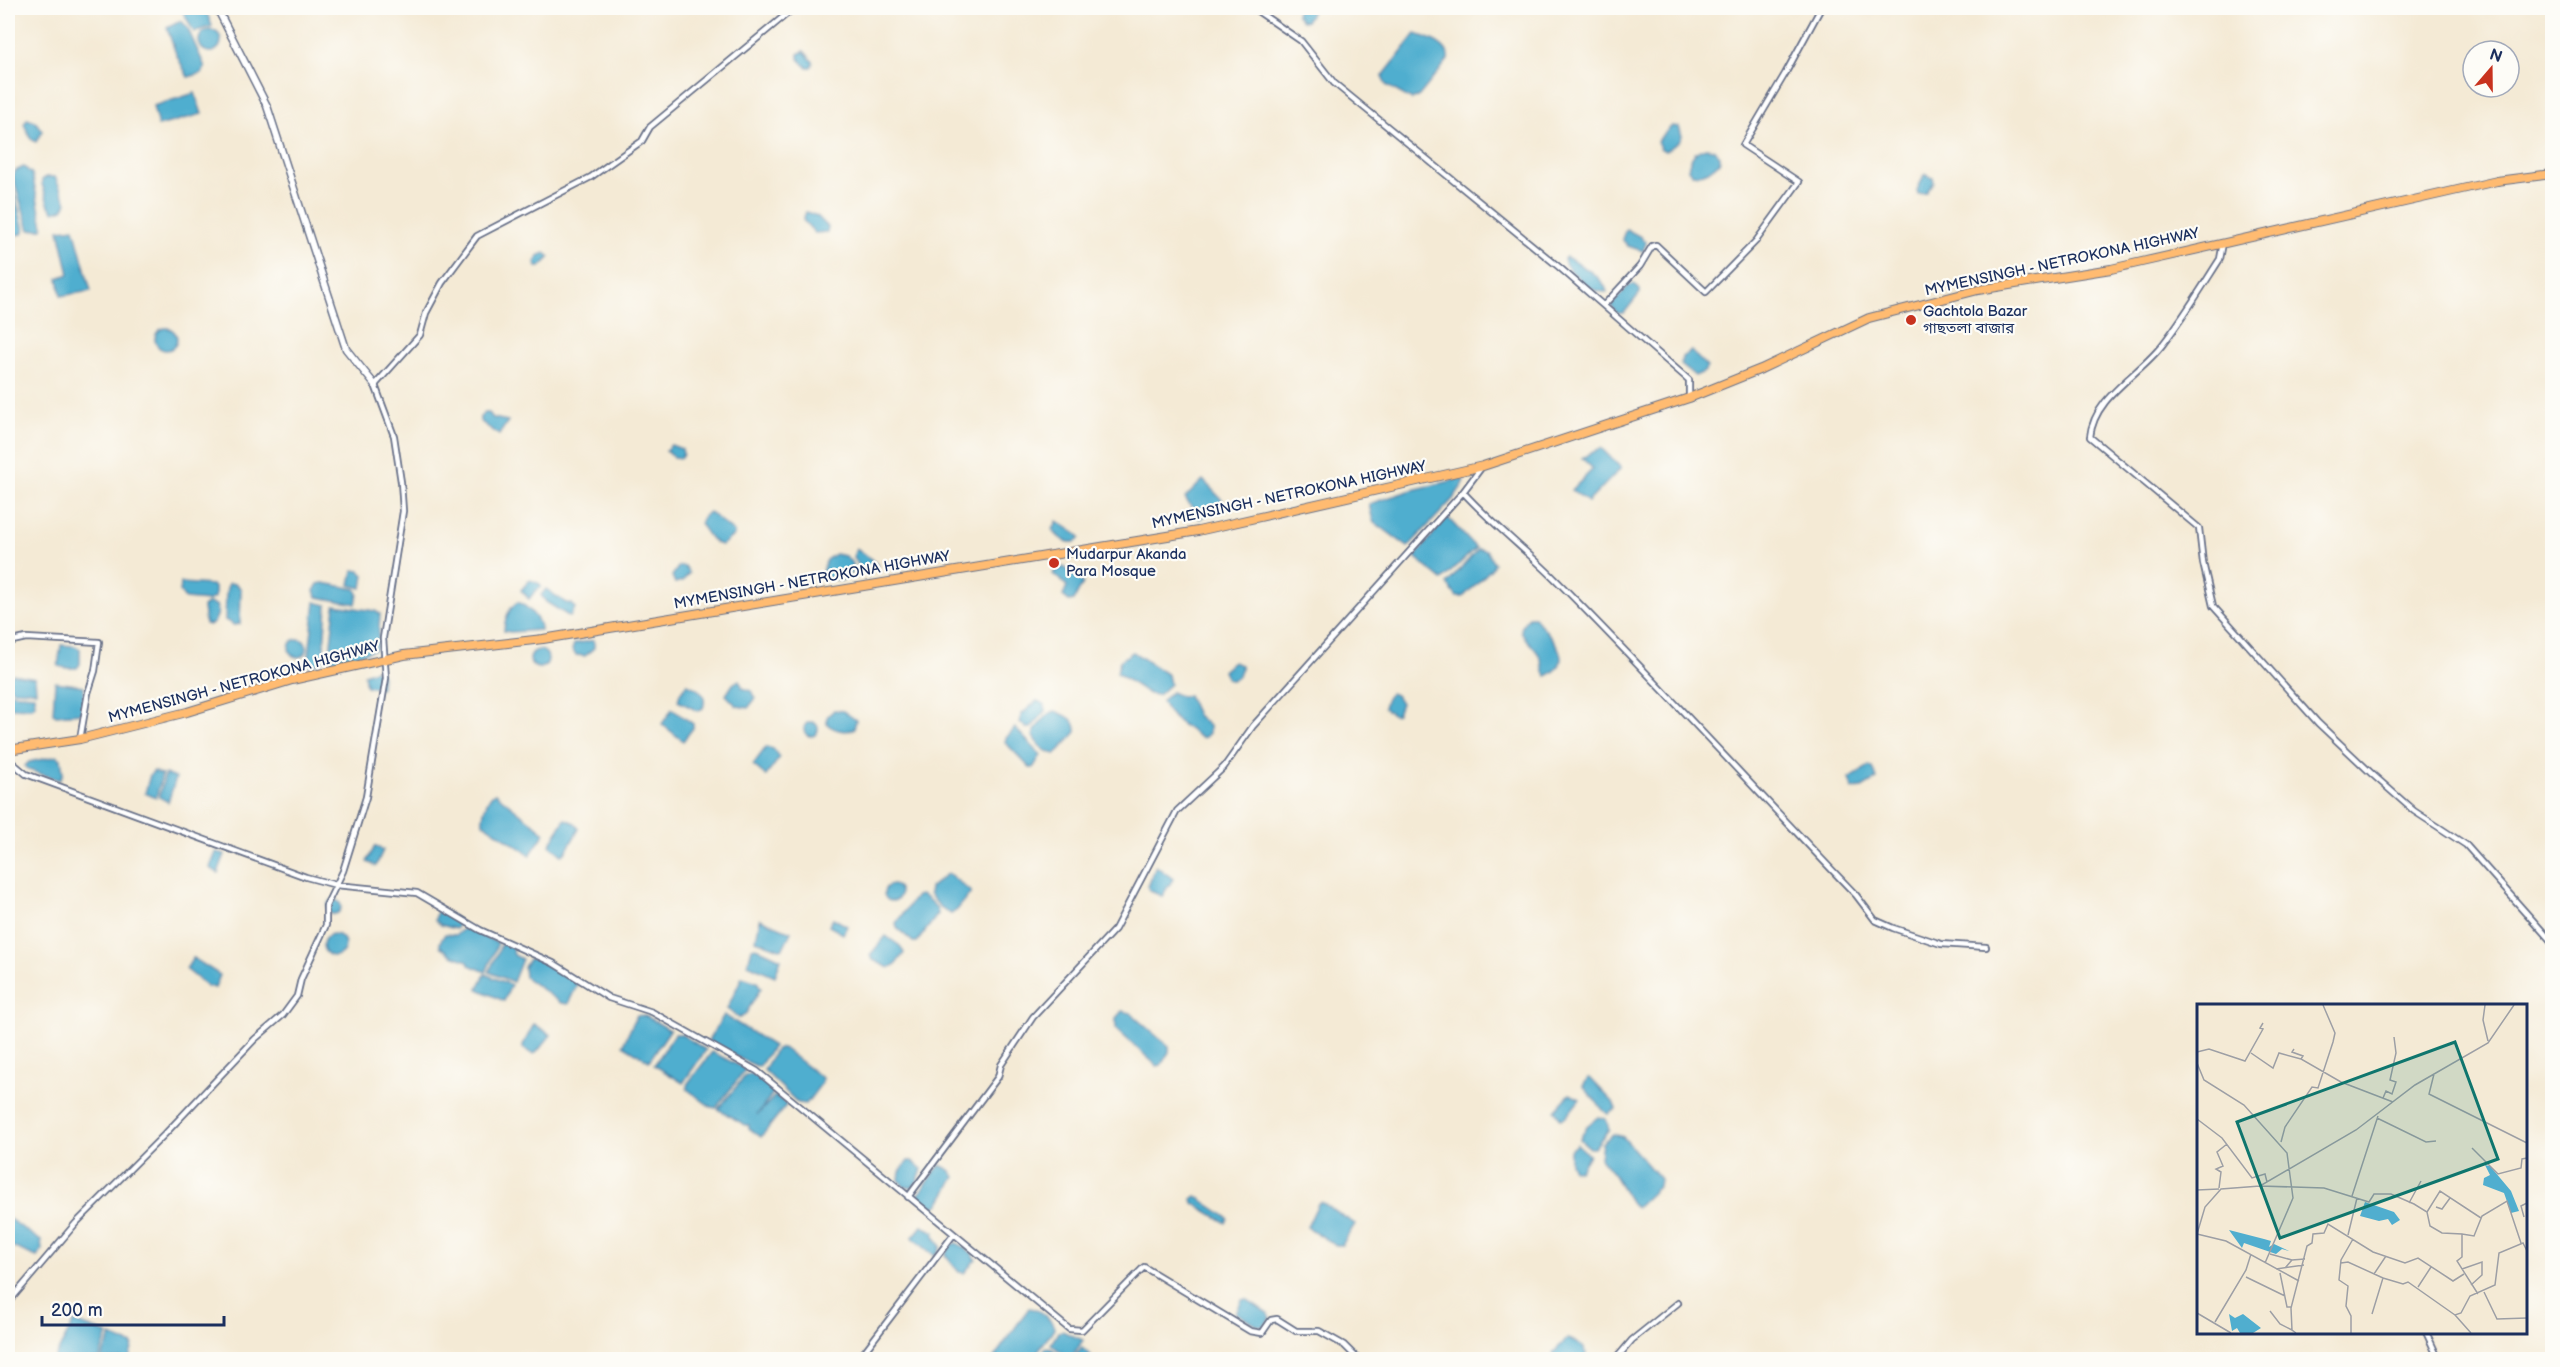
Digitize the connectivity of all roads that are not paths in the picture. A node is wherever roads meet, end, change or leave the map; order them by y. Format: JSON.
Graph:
{"nodes":[{"id":1,"x":217,"y":8,"type":"edge"},
{"id":2,"x":794,"y":8,"type":"edge"},
{"id":3,"x":1253,"y":8,"type":"edge"},
{"id":4,"x":1821,"y":8,"type":"edge"},
{"id":5,"x":2553,"y":174,"type":"edge"},
{"id":6,"x":2223,"y":243,"type":"junction"},
{"id":7,"x":1604,"y":305,"type":"junction"},
{"id":8,"x":375,"y":385,"type":"junction"},
{"id":9,"x":1689,"y":398,"type":"junction"},
{"id":10,"x":1483,"y":466,"type":"junction"},
{"id":11,"x":1463,"y":492,"type":"junction"},
{"id":12,"x":8,"y":642,"type":"edge"},
{"id":13,"x":385,"y":659,"type":"junction"},
{"id":14,"x":80,"y":739,"type":"junction"},
{"id":15,"x":8,"y":750,"type":"edge"},
{"id":16,"x":8,"y":759,"type":"edge"},
{"id":17,"x":336,"y":885,"type":"junction"},
{"id":18,"x":2553,"y":942,"type":"edge"},
{"id":19,"x":1986,"y":947,"type":"dead end"},
{"id":20,"x":908,"y":1197,"type":"junction"},
{"id":21,"x":954,"y":1234,"type":"junction"},
{"id":22,"x":8,"y":1303,"type":"edge"},
{"id":23,"x":1678,"y":1303,"type":"dead end"},
{"id":24,"x":2427,"y":1334,"type":"edge"},
{"id":25,"x":858,"y":1359,"type":"edge"},
{"id":26,"x":1359,"y":1359,"type":"edge"},
{"id":27,"x":1616,"y":1359,"type":"edge"},
{"id":28,"x":2439,"y":1359,"type":"edge"}],
"edges":[{"from":1,"to":8,"type":"street"},
{"from":2,"to":8,"type":"street"},
{"from":3,"to":7,"type":"street"},
{"from":4,"to":7,"type":"street"},
{"from":5,"to":6,"type":"main road","name":"MYMENSINGH - NETROKONA HIGHWAY"},
{"from":6,"to":9,"type":"main road","name":"MYMENSINGH - NETROKONA HIGHWAY"},
{"from":6,"to":18,"type":"street"},
{"from":7,"to":9,"type":"street"},
{"from":8,"to":13,"type":"street"},
{"from":9,"to":10,"type":"main road","name":"MYMENSINGH - NETROKONA HIGHWAY"},
{"from":10,"to":11,"type":"street"},
{"from":10,"to":13,"type":"main road","name":"MYMENSINGH - NETROKONA HIGHWAY"},
{"from":11,"to":19,"type":"street"},
{"from":11,"to":20,"type":"street"},
{"from":12,"to":14,"type":"street"},
{"from":13,"to":14,"type":"main road","name":"MYMENSINGH - NETROKONA HIGHWAY"},
{"from":13,"to":17,"type":"street"},
{"from":14,"to":15,"type":"main road","name":"MYMENSINGH - NETROKONA HIGHWAY"},
{"from":16,"to":17,"type":"street"},
{"from":17,"to":20,"type":"street"},
{"from":17,"to":22,"type":"street"},
{"from":20,"to":21,"type":"street"},
{"from":21,"to":25,"type":"street"},
{"from":21,"to":26,"type":"street"},
{"from":23,"to":27,"type":"street"},
{"from":24,"to":28,"type":"street"}]}
